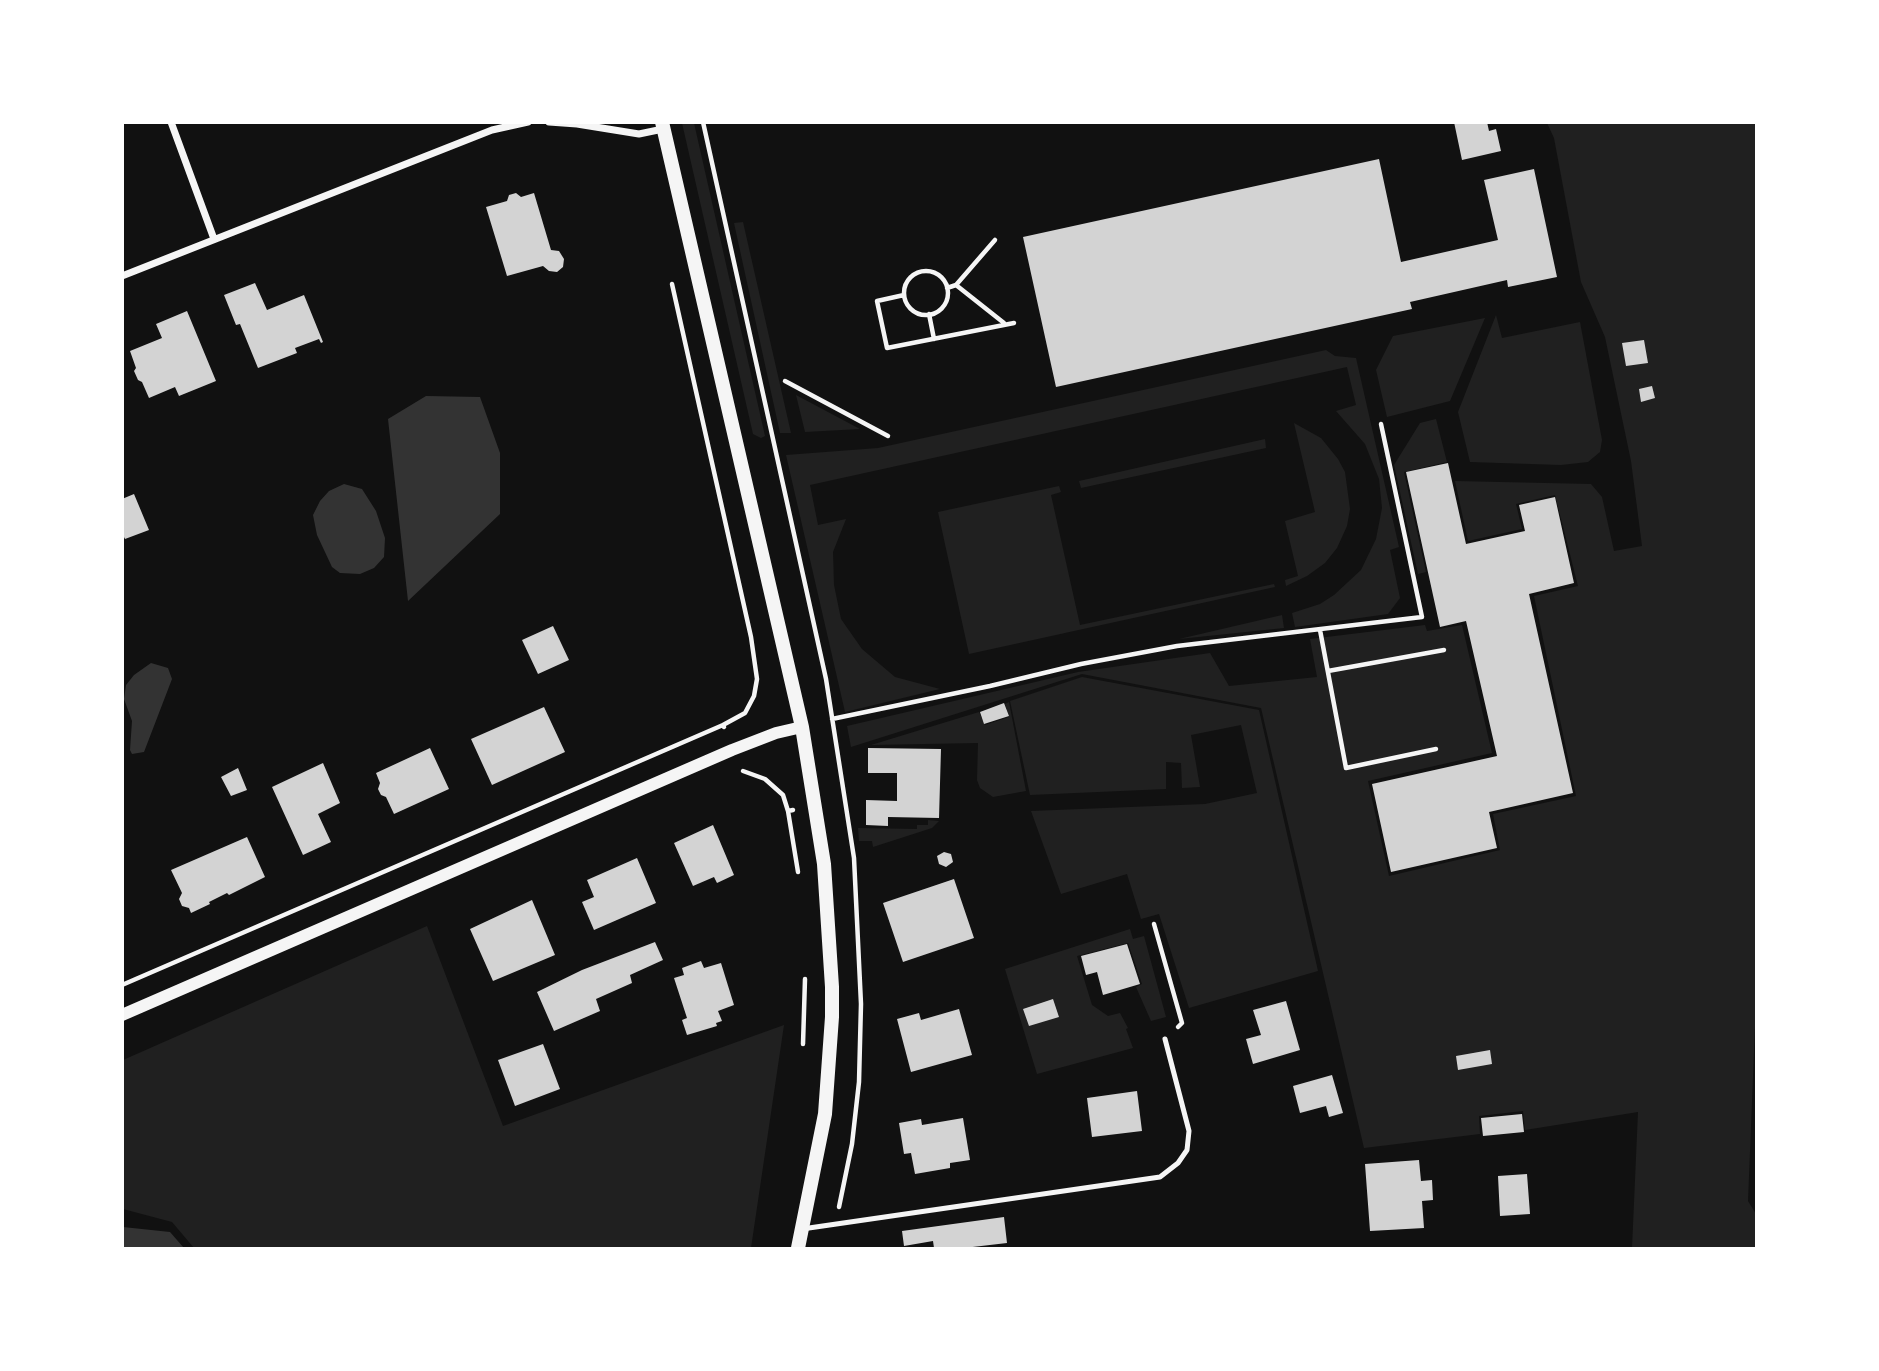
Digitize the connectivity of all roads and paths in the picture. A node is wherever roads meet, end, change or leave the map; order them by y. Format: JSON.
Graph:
{"nodes":[{"id":1,"x":171,"y":122,"type":"edge"},
{"id":2,"x":528,"y":122,"type":"edge"},
{"id":3,"x":549,"y":122,"type":"edge"},
{"id":4,"x":663,"y":126,"type":"edge"},
{"id":5,"x":214,"y":239,"type":"junction"},
{"id":6,"x":995,"y":240,"type":"dead end"},
{"id":7,"x":122,"y":276,"type":"edge"},
{"id":8,"x":672,"y":284,"type":"dead end"},
{"id":9,"x":956,"y":285,"type":"junction"},
{"id":10,"x":947,"y":288,"type":"junction"},
{"id":11,"x":904,"y":295,"type":"junction"},
{"id":12,"x":929,"y":314,"type":"junction"},
{"id":13,"x":1014,"y":323,"type":"dead end"},
{"id":14,"x":1004,"y":324,"type":"junction"},
{"id":15,"x":934,"y":339,"type":"junction"},
{"id":16,"x":785,"y":381,"type":"dead end"},
{"id":17,"x":1381,"y":424,"type":"dead end"},
{"id":18,"x":888,"y":436,"type":"dead end"},
{"id":19,"x":777,"y":618,"type":"junction"},
{"id":20,"x":1320,"y":630,"type":"junction"},
{"id":21,"x":751,"y":637,"type":"junction"},
{"id":22,"x":1444,"y":650,"type":"dead end"},
{"id":23,"x":1328,"y":671,"type":"junction"},
{"id":24,"x":832,"y":719,"type":"dead end"},
{"id":25,"x":723,"y":724,"type":"junction"},
{"id":26,"x":802,"y":727,"type":"junction"},
{"id":27,"x":732,"y":750,"type":"junction"},
{"id":28,"x":1436,"y":750,"type":"dead end"},
{"id":29,"x":741,"y":771,"type":"dead end"},
{"id":30,"x":788,"y":811,"type":"dead end"},
{"id":31,"x":799,"y":875,"type":"dead end"},
{"id":32,"x":1154,"y":924,"type":"dead end"},
{"id":33,"x":805,"y":971,"type":"dead end"},
{"id":34,"x":122,"y":985,"type":"edge"},
{"id":35,"x":122,"y":1015,"type":"edge"},
{"id":36,"x":1165,"y":1039,"type":"joint"},
{"id":37,"x":803,"y":1047,"type":"dead end"},
{"id":38,"x":802,"y":1228,"type":"junction"},
{"id":39,"x":798,"y":1248,"type":"edge"}],
"edges":[{"from":1,"to":5,"type":"street"},
{"from":2,"to":5,"type":"street"},
{"from":3,"to":4,"type":"street"},
{"from":4,"to":19,"type":"main road"},
{"from":5,"to":7,"type":"street"},
{"from":6,"to":9,"type":"path"},
{"from":8,"to":21,"type":"path"},
{"from":9,"to":10,"type":"path"},
{"from":9,"to":14,"type":"path"},
{"from":10,"to":11,"type":"path"},
{"from":10,"to":12,"type":"path"},
{"from":11,"to":12,"type":"path"},
{"from":11,"to":15,"type":"path"},
{"from":12,"to":15,"type":"path"},
{"from":13,"to":14,"type":"path"},
{"from":14,"to":15,"type":"path"},
{"from":16,"to":18,"type":"path"},
{"from":17,"to":20,"type":"path"},
{"from":19,"to":21,"type":"path"},
{"from":19,"to":26,"type":"main road"},
{"from":20,"to":23,"type":"path"},
{"from":20,"to":24,"type":"path"},
{"from":21,"to":25,"type":"path"},
{"from":22,"to":23,"type":"path"},
{"from":23,"to":28,"type":"path"},
{"from":25,"to":27,"type":"path"},
{"from":25,"to":34,"type":"path"},
{"from":26,"to":27,"type":"street"},
{"from":26,"to":38,"type":"main road"},
{"from":27,"to":29,"type":"path"},
{"from":27,"to":35,"type":"street"},
{"from":30,"to":31,"type":"path"},
{"from":32,"to":36,"type":"path"},
{"from":33,"to":37,"type":"path"},
{"from":36,"to":38,"type":"lane"},
{"from":38,"to":39,"type":"main road"}]}
